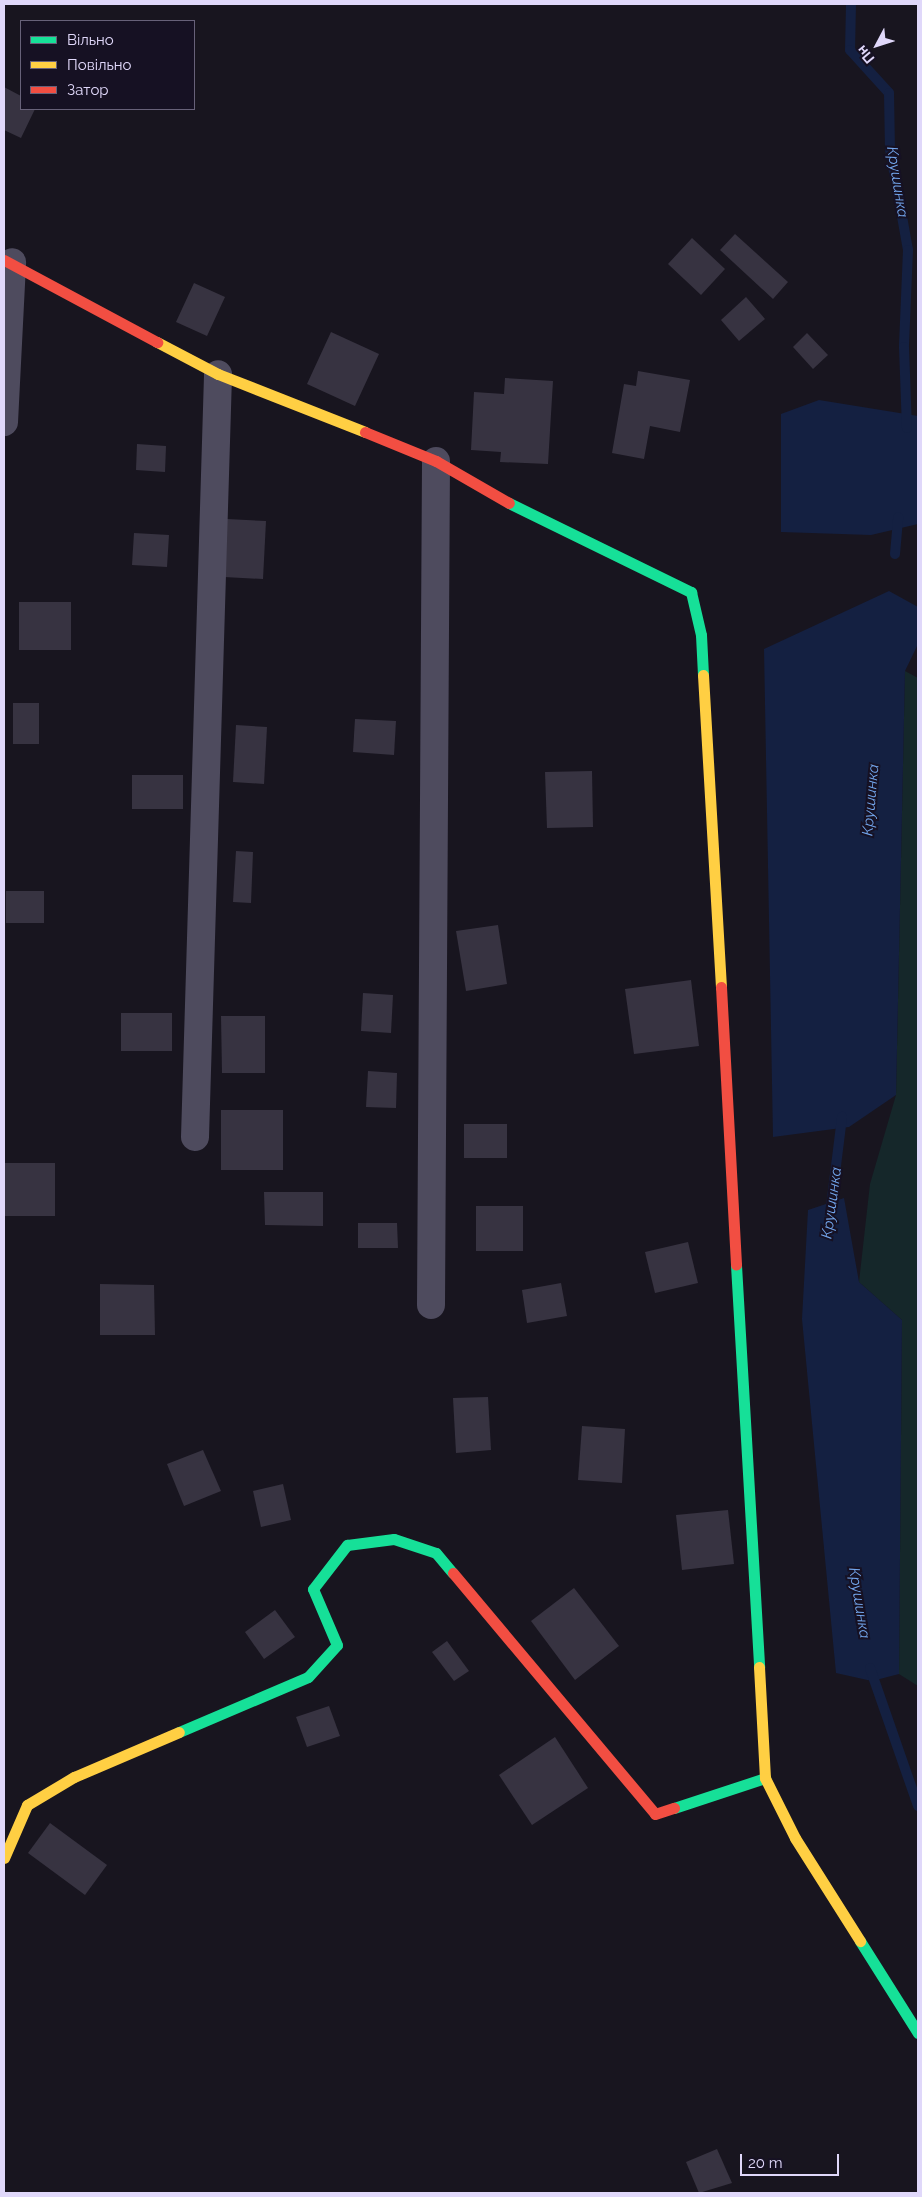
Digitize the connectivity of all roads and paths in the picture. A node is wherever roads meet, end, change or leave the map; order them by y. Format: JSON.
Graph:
{"nodes":[{"id":1,"x":8,"y":261,"type":"edge"},
{"id":2,"x":218,"y":374,"type":"junction"},
{"id":3,"x":4,"y":422,"type":"edge"},
{"id":4,"x":436,"y":461,"type":"junction"},
{"id":5,"x":195,"y":1137,"type":"dead end"},
{"id":6,"x":431,"y":1305,"type":"dead end"},
{"id":7,"x":765,"y":1778,"type":"junction"},
{"id":8,"x":4,"y":1858,"type":"edge"},
{"id":9,"x":918,"y":2033,"type":"edge"}],
"edges":[{"from":1,"to":2,"type":"street"},
{"from":1,"to":3,"type":"street"},
{"from":2,"to":4,"type":"street"},
{"from":2,"to":5,"type":"street"},
{"from":4,"to":6,"type":"street"},
{"from":4,"to":7,"type":"street"},
{"from":7,"to":8,"type":"street"},
{"from":7,"to":9,"type":"street"}]}
